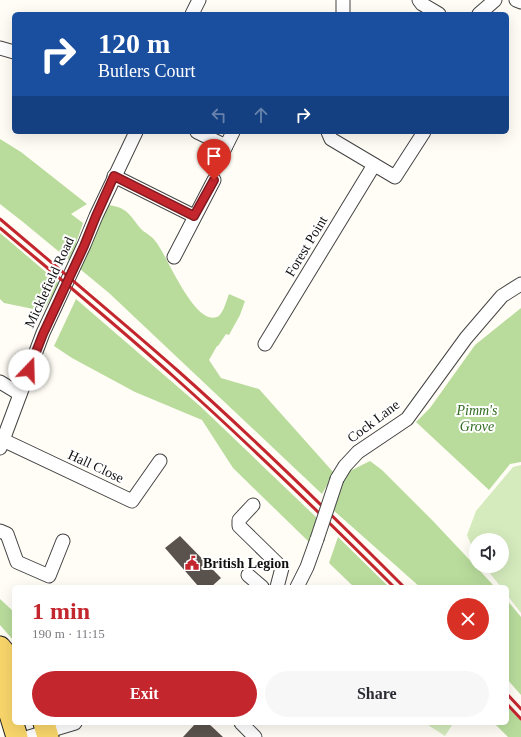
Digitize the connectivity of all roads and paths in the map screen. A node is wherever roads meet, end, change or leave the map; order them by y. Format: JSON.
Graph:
{"nodes":[{"id":1,"x":199,"y":0,"type":"edge"},
{"id":2,"x":343,"y":0,"type":"edge"},
{"id":3,"x":419,"y":0,"type":"edge"},
{"id":4,"x":495,"y":0,"type":"edge"},
{"id":5,"x":516,"y":0,"type":"edge"},
{"id":6,"x":521,"y":2,"type":"edge"},
{"id":7,"x":193,"y":12,"type":"edge"},
{"id":8,"x":343,"y":12,"type":"edge"},
{"id":9,"x":435,"y":12,"type":"edge"},
{"id":10,"x":480,"y":12,"type":"edge"},
{"id":11,"x":0,"y":48,"type":"edge"},
{"id":12,"x":12,"y":51,"type":"edge"},
{"id":13,"x":135,"y":134,"type":"edge"},
{"id":14,"x":201,"y":134,"type":"edge"},
{"id":15,"x":232,"y":134,"type":"edge"},
{"id":16,"x":329,"y":134,"type":"edge"},
{"id":17,"x":423,"y":134,"type":"edge"},
{"id":18,"x":226,"y":146,"type":"junction"},
{"id":19,"x":219,"y":160,"type":"dead end"},
{"id":20,"x":374,"y":165,"type":"junction"},
{"id":21,"x":114,"y":176,"type":"junction"},
{"id":22,"x":214,"y":180,"type":"dead end"},
{"id":23,"x":194,"y":216,"type":"junction"},
{"id":24,"x":174,"y":256,"type":"dead end"},
{"id":25,"x":521,"y":284,"type":"edge"},
{"id":26,"x":265,"y":344,"type":"dead end"},
{"id":27,"x":0,"y":382,"type":"edge"},
{"id":28,"x":20,"y":394,"type":"junction"},
{"id":29,"x":2,"y":444,"type":"edge"},
{"id":30,"x":160,"y":461,"type":"dead end"},
{"id":31,"x":254,"y":505,"type":"dead end"},
{"id":32,"x":0,"y":532,"type":"edge"},
{"id":33,"x":63,"y":541,"type":"dead end"},
{"id":34,"x":248,"y":575,"type":"dead end"},
{"id":35,"x":260,"y":585,"type":"edge"},
{"id":36,"x":278,"y":585,"type":"edge"},
{"id":37,"x":298,"y":585,"type":"edge"},
{"id":38,"x":0,"y":647,"type":"edge"},
{"id":39,"x":12,"y":662,"type":"edge"},
{"id":40,"x":0,"y":673,"type":"edge"},
{"id":41,"x":12,"y":689,"type":"edge"},
{"id":42,"x":0,"y":693,"type":"edge"},
{"id":43,"x":12,"y":721,"type":"edge"},
{"id":44,"x":13,"y":725,"type":"edge"},
{"id":45,"x":24,"y":725,"type":"edge"},
{"id":46,"x":68,"y":725,"type":"edge"},
{"id":47,"x":243,"y":725,"type":"edge"},
{"id":48,"x":39,"y":734,"type":"edge"},
{"id":49,"x":17,"y":737,"type":"edge"},
{"id":50,"x":255,"y":737,"type":"edge"}],
"edges":[{"from":1,"to":7,"type":"street"},
{"from":2,"to":8,"type":"street"},
{"from":3,"to":9,"type":"street"},
{"from":4,"to":10,"type":"street"},
{"from":5,"to":6,"type":"street"},
{"from":11,"to":12,"type":"street"},
{"from":13,"to":21,"type":"street","name":"Micklefield Road"},
{"from":14,"to":18,"type":"street"},
{"from":15,"to":18,"type":"street"},
{"from":16,"to":20,"type":"street"},
{"from":17,"to":20,"type":"street"},
{"from":18,"to":19,"type":"street"},
{"from":20,"to":26,"type":"street","name":"Forest Point"},
{"from":21,"to":23,"type":"street"},
{"from":21,"to":28,"type":"street","name":"Micklefield Road"},
{"from":22,"to":23,"type":"street"},
{"from":23,"to":24,"type":"street"},
{"from":25,"to":37,"type":"street","name":"Cock Lane","bridge":true},
{"from":27,"to":28,"type":"street"},
{"from":28,"to":29,"type":"street","name":"Micklefield Road"},
{"from":29,"to":30,"type":"street","name":"Hall Close"},
{"from":31,"to":36,"type":"street"},
{"from":32,"to":33,"type":"street"},
{"from":34,"to":35,"type":"street"},
{"from":38,"to":39,"type":"main road"},
{"from":40,"to":41,"type":"main road"},
{"from":42,"to":43,"type":"main road"},
{"from":44,"to":49,"type":"main road"},
{"from":45,"to":48,"type":"main road"},
{"from":46,"to":48,"type":"street"},
{"from":47,"to":50,"type":"street"}]}
